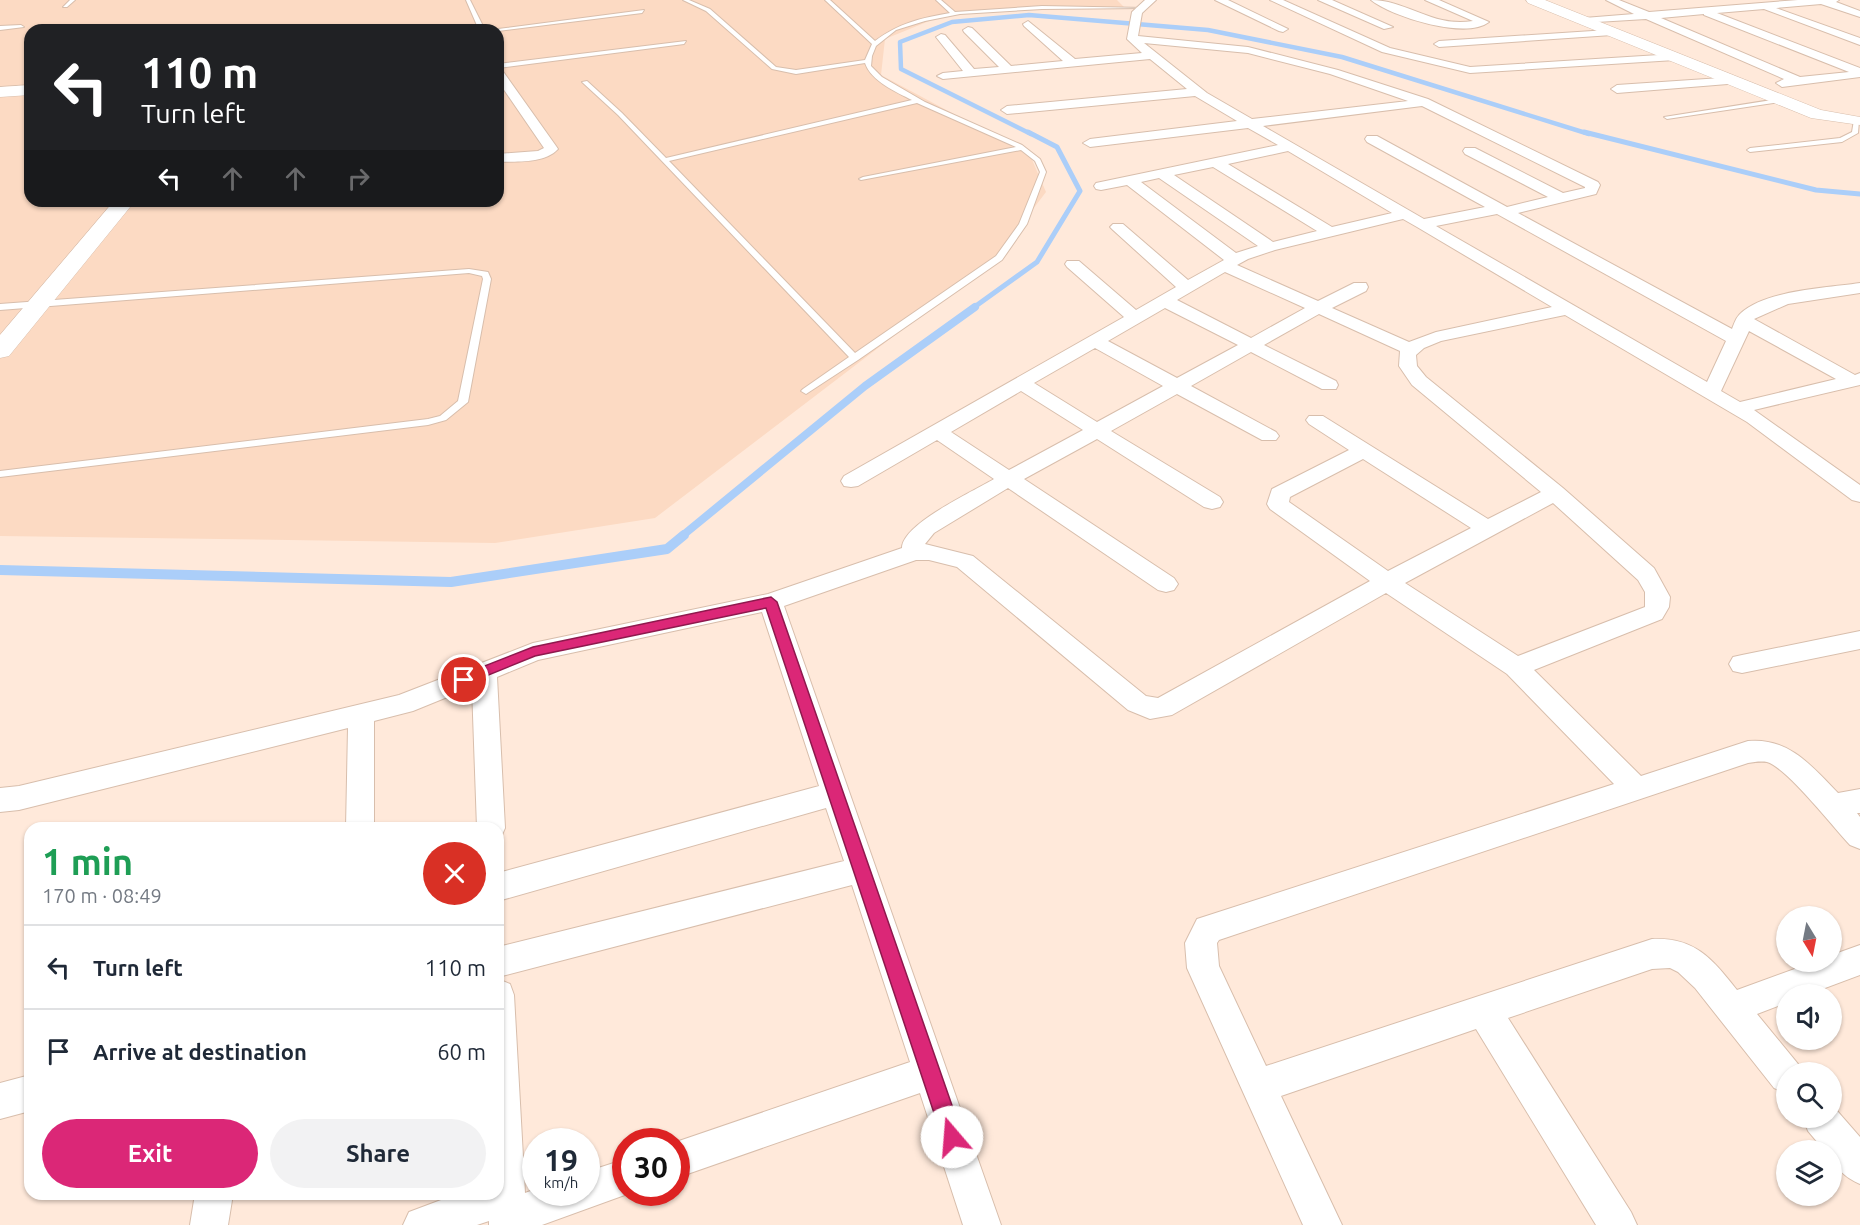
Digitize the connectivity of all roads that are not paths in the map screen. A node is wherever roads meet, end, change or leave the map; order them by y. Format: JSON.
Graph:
{"nodes":[{"id":1,"x":73,"y":0,"type":"edge"},
{"id":2,"x":477,"y":0,"type":"edge"},
{"id":3,"x":685,"y":0,"type":"edge"},
{"id":4,"x":827,"y":0,"type":"edge"},
{"id":5,"x":938,"y":0,"type":"edge"},
{"id":6,"x":1048,"y":0,"type":"edge"},
{"id":7,"x":1152,"y":0,"type":"edge"},
{"id":8,"x":1220,"y":0,"type":"edge"},
{"id":9,"x":1275,"y":0,"type":"edge"},
{"id":10,"x":1323,"y":0,"type":"edge"},
{"id":11,"x":1376,"y":0,"type":"edge"},
{"id":12,"x":1430,"y":0,"type":"edge"},
{"id":13,"x":1533,"y":0,"type":"edge"},
{"id":14,"x":1555,"y":0,"type":"edge"},
{"id":15,"x":1611,"y":0,"type":"edge"},
{"id":16,"x":1676,"y":0,"type":"edge"},
{"id":17,"x":1744,"y":0,"type":"edge"},
{"id":18,"x":1820,"y":0,"type":"edge"},
{"id":19,"x":1834,"y":0,"type":"edge"},
{"id":20,"x":469,"y":1,"type":"edge"},
{"id":21,"x":65,"y":6,"type":"dead end"},
{"id":22,"x":1760,"y":6,"type":"junction"},
{"id":23,"x":1056,"y":7,"type":"junction"},
{"id":24,"x":642,"y":10,"type":"dead end"},
{"id":25,"x":1139,"y":10,"type":"junction"},
{"id":26,"x":1702,"y":10,"type":"junction"},
{"id":27,"x":953,"y":13,"type":"junction"},
{"id":28,"x":1860,"y":14,"type":"edge"},
{"id":29,"x":1647,"y":15,"type":"junction"},
{"id":30,"x":1604,"y":19,"type":"junction"},
{"id":31,"x":1584,"y":21,"type":"junction"},
{"id":32,"x":479,"y":24,"type":"edge"},
{"id":33,"x":1028,"y":24,"type":"dead end"},
{"id":34,"x":21,"y":27,"type":"dead end"},
{"id":35,"x":1388,"y":27,"type":"dead end"},
{"id":36,"x":0,"y":28,"type":"edge"},
{"id":37,"x":504,"y":29,"type":"edge"},
{"id":38,"x":1283,"y":29,"type":"dead end"},
{"id":39,"x":968,"y":30,"type":"dead end"},
{"id":40,"x":1614,"y":33,"type":"junction"},
{"id":41,"x":1148,"y":36,"type":"junction"},
{"id":42,"x":941,"y":37,"type":"dead end"},
{"id":43,"x":684,"y":42,"type":"dead end"},
{"id":44,"x":1860,"y":42,"type":"edge"},
{"id":45,"x":874,"y":43,"type":"junction"},
{"id":46,"x":1439,"y":44,"type":"dead end"},
{"id":47,"x":1675,"y":57,"type":"junction"},
{"id":48,"x":868,"y":61,"type":"junction"},
{"id":49,"x":1072,"y":63,"type":"junction"},
{"id":50,"x":504,"y":65,"type":"edge"},
{"id":51,"x":1170,"y":68,"type":"junction"},
{"id":52,"x":1008,"y":69,"type":"junction"},
{"id":53,"x":1147,"y":70,"type":"dead end"},
{"id":54,"x":971,"y":73,"type":"junction"},
{"id":55,"x":1860,"y":73,"type":"edge"},
{"id":56,"x":943,"y":76,"type":"dead end"},
{"id":57,"x":504,"y":81,"type":"edge"},
{"id":58,"x":1736,"y":81,"type":"junction"},
{"id":59,"x":585,"y":82,"type":"dead end"},
{"id":60,"x":1787,"y":88,"type":"junction"},
{"id":61,"x":1617,"y":89,"type":"dead end"},
{"id":62,"x":1198,"y":92,"type":"junction"},
{"id":63,"x":917,"y":101,"type":"junction"},
{"id":64,"x":1425,"y":102,"type":"junction"},
{"id":65,"x":1007,"y":110,"type":"dead end"},
{"id":66,"x":1667,"y":117,"type":"dead end"},
{"id":67,"x":1858,"y":122,"type":"edge"},
{"id":68,"x":1251,"y":124,"type":"junction"},
{"id":69,"x":1372,"y":139,"type":"dead end"},
{"id":70,"x":1090,"y":143,"type":"dead end"},
{"id":71,"x":1290,"y":147,"type":"junction"},
{"id":72,"x":1020,"y":148,"type":"junction"},
{"id":73,"x":1750,"y":150,"type":"dead end"},
{"id":74,"x":1470,"y":151,"type":"dead end"},
{"id":75,"x":504,"y":158,"type":"edge"},
{"id":76,"x":664,"y":160,"type":"junction"},
{"id":77,"x":1215,"y":162,"type":"junction"},
{"id":78,"x":1161,"y":173,"type":"junction"},
{"id":79,"x":863,"y":179,"type":"dead end"},
{"id":80,"x":1129,"y":180,"type":"junction"},
{"id":81,"x":1101,"y":186,"type":"dead end"},
{"id":82,"x":1561,"y":198,"type":"junction"},
{"id":83,"x":120,"y":207,"type":"edge"},
{"id":84,"x":1501,"y":210,"type":"junction"},
{"id":85,"x":1404,"y":214,"type":"junction"},
{"id":86,"x":1422,"y":224,"type":"junction"},
{"id":87,"x":1118,"y":227,"type":"dead end"},
{"id":88,"x":1329,"y":232,"type":"junction"},
{"id":89,"x":1270,"y":247,"type":"junction"},
{"id":90,"x":1230,"y":263,"type":"junction"},
{"id":91,"x":1073,"y":264,"type":"dead end"},
{"id":92,"x":1360,"y":287,"type":"dead end"},
{"id":93,"x":1187,"y":288,"type":"junction"},
{"id":94,"x":1860,"y":288,"type":"edge"},
{"id":95,"x":1165,"y":301,"type":"junction"},
{"id":96,"x":39,"y":304,"type":"junction"},
{"id":97,"x":0,"y":307,"type":"edge"},
{"id":98,"x":1318,"y":308,"type":"junction"},
{"id":99,"x":1567,"y":309,"type":"junction"},
{"id":100,"x":1135,"y":318,"type":"junction"},
{"id":101,"x":1744,"y":321,"type":"junction"},
{"id":102,"x":1736,"y":339,"type":"junction"},
{"id":103,"x":1095,"y":341,"type":"junction"},
{"id":104,"x":1252,"y":346,"type":"junction"},
{"id":105,"x":1412,"y":350,"type":"junction"},
{"id":106,"x":0,"y":351,"type":"edge"},
{"id":107,"x":855,"y":358,"type":"junction"},
{"id":108,"x":1856,"y":380,"type":"edge"},
{"id":109,"x":1021,"y":383,"type":"junction"},
{"id":110,"x":1329,"y":385,"type":"dead end"},
{"id":111,"x":1179,"y":387,"type":"junction"},
{"id":112,"x":806,"y":391,"type":"dead end"},
{"id":113,"x":1711,"y":393,"type":"junction"},
{"id":114,"x":1737,"y":408,"type":"junction"},
{"id":115,"x":1317,"y":420,"type":"dead end"},
{"id":116,"x":1097,"y":431,"type":"junction"},
{"id":117,"x":938,"y":432,"type":"junction"},
{"id":118,"x":1269,"y":436,"type":"dead end"},
{"id":119,"x":1364,"y":450,"type":"junction"},
{"id":120,"x":0,"y":474,"type":"edge"},
{"id":121,"x":1010,"y":479,"type":"junction"},
{"id":122,"x":851,"y":481,"type":"dead end"},
{"id":123,"x":1555,"y":493,"type":"junction"},
{"id":124,"x":1860,"y":495,"type":"edge"},
{"id":125,"x":1212,"y":502,"type":"dead end"},
{"id":126,"x":1487,"y":529,"type":"junction"},
{"id":127,"x":914,"y":552,"type":"junction"},
{"id":128,"x":1388,"y":582,"type":"junction"},
{"id":129,"x":1166,"y":584,"type":"dead end"},
{"id":130,"x":771,"y":602,"type":"junction"},
{"id":131,"x":1856,"y":646,"type":"edge"},
{"id":132,"x":1742,"y":664,"type":"dead end"},
{"id":133,"x":1516,"y":667,"type":"junction"},
{"id":134,"x":484,"y":671,"type":"junction"},
{"id":135,"x":362,"y":714,"type":"junction"},
{"id":136,"x":1635,"y":788,"type":"junction"},
{"id":137,"x":837,"y":793,"type":"junction"},
{"id":138,"x":0,"y":800,"type":"edge"},
{"id":139,"x":1846,"y":804,"type":"edge"},
{"id":140,"x":360,"y":822,"type":"edge"},
{"id":141,"x":491,"y":822,"type":"edge"},
{"id":142,"x":1860,"y":836,"type":"edge"},
{"id":143,"x":863,"y":869,"type":"junction"},
{"id":144,"x":504,"y":885,"type":"edge"},
{"id":145,"x":504,"y":960,"type":"edge"},
{"id":146,"x":1860,"y":960,"type":"edge"},
{"id":147,"x":1731,"y":1008,"type":"junction"},
{"id":148,"x":1484,"y":1011,"type":"junction"},
{"id":149,"x":1776,"y":1064,"type":"edge"},
{"id":150,"x":931,"y":1072,"type":"junction"},
{"id":151,"x":1258,"y":1086,"type":"junction"},
{"id":152,"x":24,"y":1095,"type":"edge"},
{"id":153,"x":0,"y":1101,"type":"edge"},
{"id":154,"x":504,"y":1126,"type":"edge"},
{"id":155,"x":1829,"y":1128,"type":"edge"},
{"id":156,"x":690,"y":1155,"type":"edge"},
{"id":157,"x":1860,"y":1166,"type":"edge"},
{"id":158,"x":213,"y":1200,"type":"edge"},
{"id":159,"x":533,"y":1206,"type":"edge"},
{"id":160,"x":508,"y":1213,"type":"edge"},
{"id":161,"x":209,"y":1225,"type":"edge"},
{"id":162,"x":422,"y":1225,"type":"edge"},
{"id":163,"x":982,"y":1225,"type":"edge"},
{"id":164,"x":1323,"y":1225,"type":"edge"},
{"id":165,"x":1618,"y":1225,"type":"edge"}],
"edges":[{"from":1,"to":21,"type":"lane"},
{"from":2,"to":20,"type":"lane"},
{"from":3,"to":48,"type":"lane"},
{"from":4,"to":45,"type":"lane"},
{"from":5,"to":27,"type":"lane"},
{"from":6,"to":23,"type":"lane"},
{"from":7,"to":25,"type":"street"},
{"from":7,"to":41,"type":"street"},
{"from":8,"to":38,"type":"street"},
{"from":9,"to":47,"type":"street"},
{"from":10,"to":35,"type":"street"},
{"from":11,"to":12,"type":"street"},
{"from":13,"to":31,"type":"main road"},
{"from":14,"to":30,"type":"main road"},
{"from":15,"to":29,"type":"street"},
{"from":16,"to":26,"type":"street"},
{"from":17,"to":22,"type":"street"},
{"from":18,"to":19,"type":"street"},
{"from":18,"to":22,"type":"street"},
{"from":18,"to":28,"type":"street"},
{"from":20,"to":32,"type":"lane"},
{"from":22,"to":26,"type":"street"},
{"from":22,"to":44,"type":"street"},
{"from":23,"to":25,"type":"lane"},
{"from":23,"to":27,"type":"lane"},
{"from":24,"to":37,"type":"lane"},
{"from":25,"to":41,"type":"street"},
{"from":26,"to":29,"type":"street"},
{"from":26,"to":55,"type":"street"},
{"from":27,"to":45,"type":"lane"},
{"from":29,"to":30,"type":"street"},
{"from":29,"to":60,"type":"street"},
{"from":30,"to":31,"type":"street"},
{"from":30,"to":60,"type":"main road"},
{"from":31,"to":40,"type":"main road"},
{"from":33,"to":49,"type":"street"},
{"from":34,"to":36,"type":"lane"},
{"from":39,"to":52,"type":"street"},
{"from":40,"to":46,"type":"street"},
{"from":40,"to":47,"type":"main road"},
{"from":41,"to":49,"type":"street"},
{"from":41,"to":51,"type":"street"},
{"from":41,"to":64,"type":"street"},
{"from":42,"to":54,"type":"street"},
{"from":43,"to":50,"type":"lane"},
{"from":45,"to":48,"type":"lane"},
{"from":47,"to":58,"type":"main road"},
{"from":48,"to":63,"type":"lane"},
{"from":49,"to":52,"type":"street"},
{"from":51,"to":53,"type":"street"},
{"from":51,"to":62,"type":"street"},
{"from":52,"to":54,"type":"street"},
{"from":54,"to":56,"type":"street"},
{"from":55,"to":60,"type":"street"},
{"from":57,"to":75,"type":"street"},
{"from":58,"to":60,"type":"main road"},
{"from":58,"to":61,"type":"street"},
{"from":59,"to":76,"type":"lane"},
{"from":60,"to":66,"type":"lane"},
{"from":60,"to":67,"type":"main road"},
{"from":62,"to":65,"type":"street"},
{"from":62,"to":68,"type":"street"},
{"from":63,"to":72,"type":"lane"},
{"from":63,"to":76,"type":"lane"},
{"from":64,"to":68,"type":"street"},
{"from":64,"to":82,"type":"street"},
{"from":67,"to":73,"type":"lane"},
{"from":68,"to":70,"type":"street"},
{"from":68,"to":71,"type":"street"},
{"from":69,"to":84,"type":"street"},
{"from":71,"to":77,"type":"street"},
{"from":71,"to":85,"type":"street"},
{"from":72,"to":79,"type":"lane"},
{"from":72,"to":107,"type":"lane"},
{"from":74,"to":82,"type":"street"},
{"from":76,"to":107,"type":"lane"},
{"from":77,"to":78,"type":"street"},
{"from":77,"to":88,"type":"street"},
{"from":78,"to":80,"type":"street"},
{"from":78,"to":89,"type":"street"},
{"from":80,"to":81,"type":"street"},
{"from":80,"to":90,"type":"street"},
{"from":82,"to":84,"type":"street"},
{"from":83,"to":96,"type":"main road"},
{"from":84,"to":86,"type":"street"},
{"from":84,"to":102,"type":"street"},
{"from":85,"to":86,"type":"street"},
{"from":85,"to":88,"type":"street"},
{"from":86,"to":99,"type":"street"},
{"from":87,"to":93,"type":"street"},
{"from":88,"to":89,"type":"street"},
{"from":89,"to":90,"type":"street"},
{"from":90,"to":93,"type":"street"},
{"from":90,"to":98,"type":"street"},
{"from":91,"to":100,"type":"street"},
{"from":92,"to":98,"type":"street"},
{"from":93,"to":95,"type":"street"},
{"from":94,"to":101,"type":"street"},
{"from":95,"to":100,"type":"street"},
{"from":95,"to":104,"type":"street"},
{"from":96,"to":97,"type":"lane"},
{"from":96,"to":106,"type":"main road"},
{"from":96,"to":120,"type":"lane"},
{"from":98,"to":104,"type":"street"},
{"from":98,"to":105,"type":"street"},
{"from":99,"to":105,"type":"street"},
{"from":99,"to":113,"type":"street"},
{"from":100,"to":103,"type":"street"},
{"from":101,"to":102,"type":"street"},
{"from":101,"to":108,"type":"street"},
{"from":102,"to":113,"type":"street"},
{"from":103,"to":109,"type":"street"},
{"from":103,"to":111,"type":"street"},
{"from":104,"to":110,"type":"street"},
{"from":104,"to":111,"type":"street"},
{"from":105,"to":123,"type":"street"},
{"from":107,"to":112,"type":"lane"},
{"from":108,"to":114,"type":"street"},
{"from":109,"to":116,"type":"street"},
{"from":109,"to":117,"type":"street"},
{"from":111,"to":116,"type":"street"},
{"from":111,"to":118,"type":"street"},
{"from":113,"to":114,"type":"street"},
{"from":114,"to":124,"type":"street"},
{"from":115,"to":119,"type":"street"},
{"from":116,"to":121,"type":"street"},
{"from":116,"to":125,"type":"street"},
{"from":117,"to":121,"type":"street"},
{"from":117,"to":122,"type":"street"},
{"from":119,"to":126,"type":"street"},
{"from":119,"to":128,"type":"street"},
{"from":121,"to":127,"type":"street"},
{"from":121,"to":129,"type":"street"},
{"from":123,"to":126,"type":"street"},
{"from":123,"to":133,"type":"street"},
{"from":126,"to":128,"type":"street"},
{"from":127,"to":128,"type":"street"},
{"from":127,"to":130,"type":"street"},
{"from":128,"to":133,"type":"street"},
{"from":130,"to":134,"type":"street"},
{"from":130,"to":137,"type":"street"},
{"from":131,"to":132,"type":"street"},
{"from":133,"to":136,"type":"street"},
{"from":134,"to":135,"type":"street"},
{"from":134,"to":141,"type":"street"},
{"from":135,"to":138,"type":"street"},
{"from":135,"to":140,"type":"street"},
{"from":136,"to":139,"type":"street"},
{"from":136,"to":151,"type":"street"},
{"from":137,"to":143,"type":"street"},
{"from":137,"to":144,"type":"street"},
{"from":139,"to":142,"type":"street"},
{"from":143,"to":145,"type":"street"},
{"from":143,"to":150,"type":"street"},
{"from":146,"to":147,"type":"street"},
{"from":147,"to":148,"type":"street"},
{"from":147,"to":149,"type":"street"},
{"from":148,"to":151,"type":"street"},
{"from":148,"to":165,"type":"street"},
{"from":150,"to":156,"type":"street"},
{"from":150,"to":163,"type":"street"},
{"from":151,"to":164,"type":"street"},
{"from":152,"to":153,"type":"street"},
{"from":154,"to":160,"type":"street"},
{"from":155,"to":157,"type":"street"},
{"from":158,"to":161,"type":"street"},
{"from":159,"to":160,"type":"street"},
{"from":160,"to":162,"type":"street"}]}
